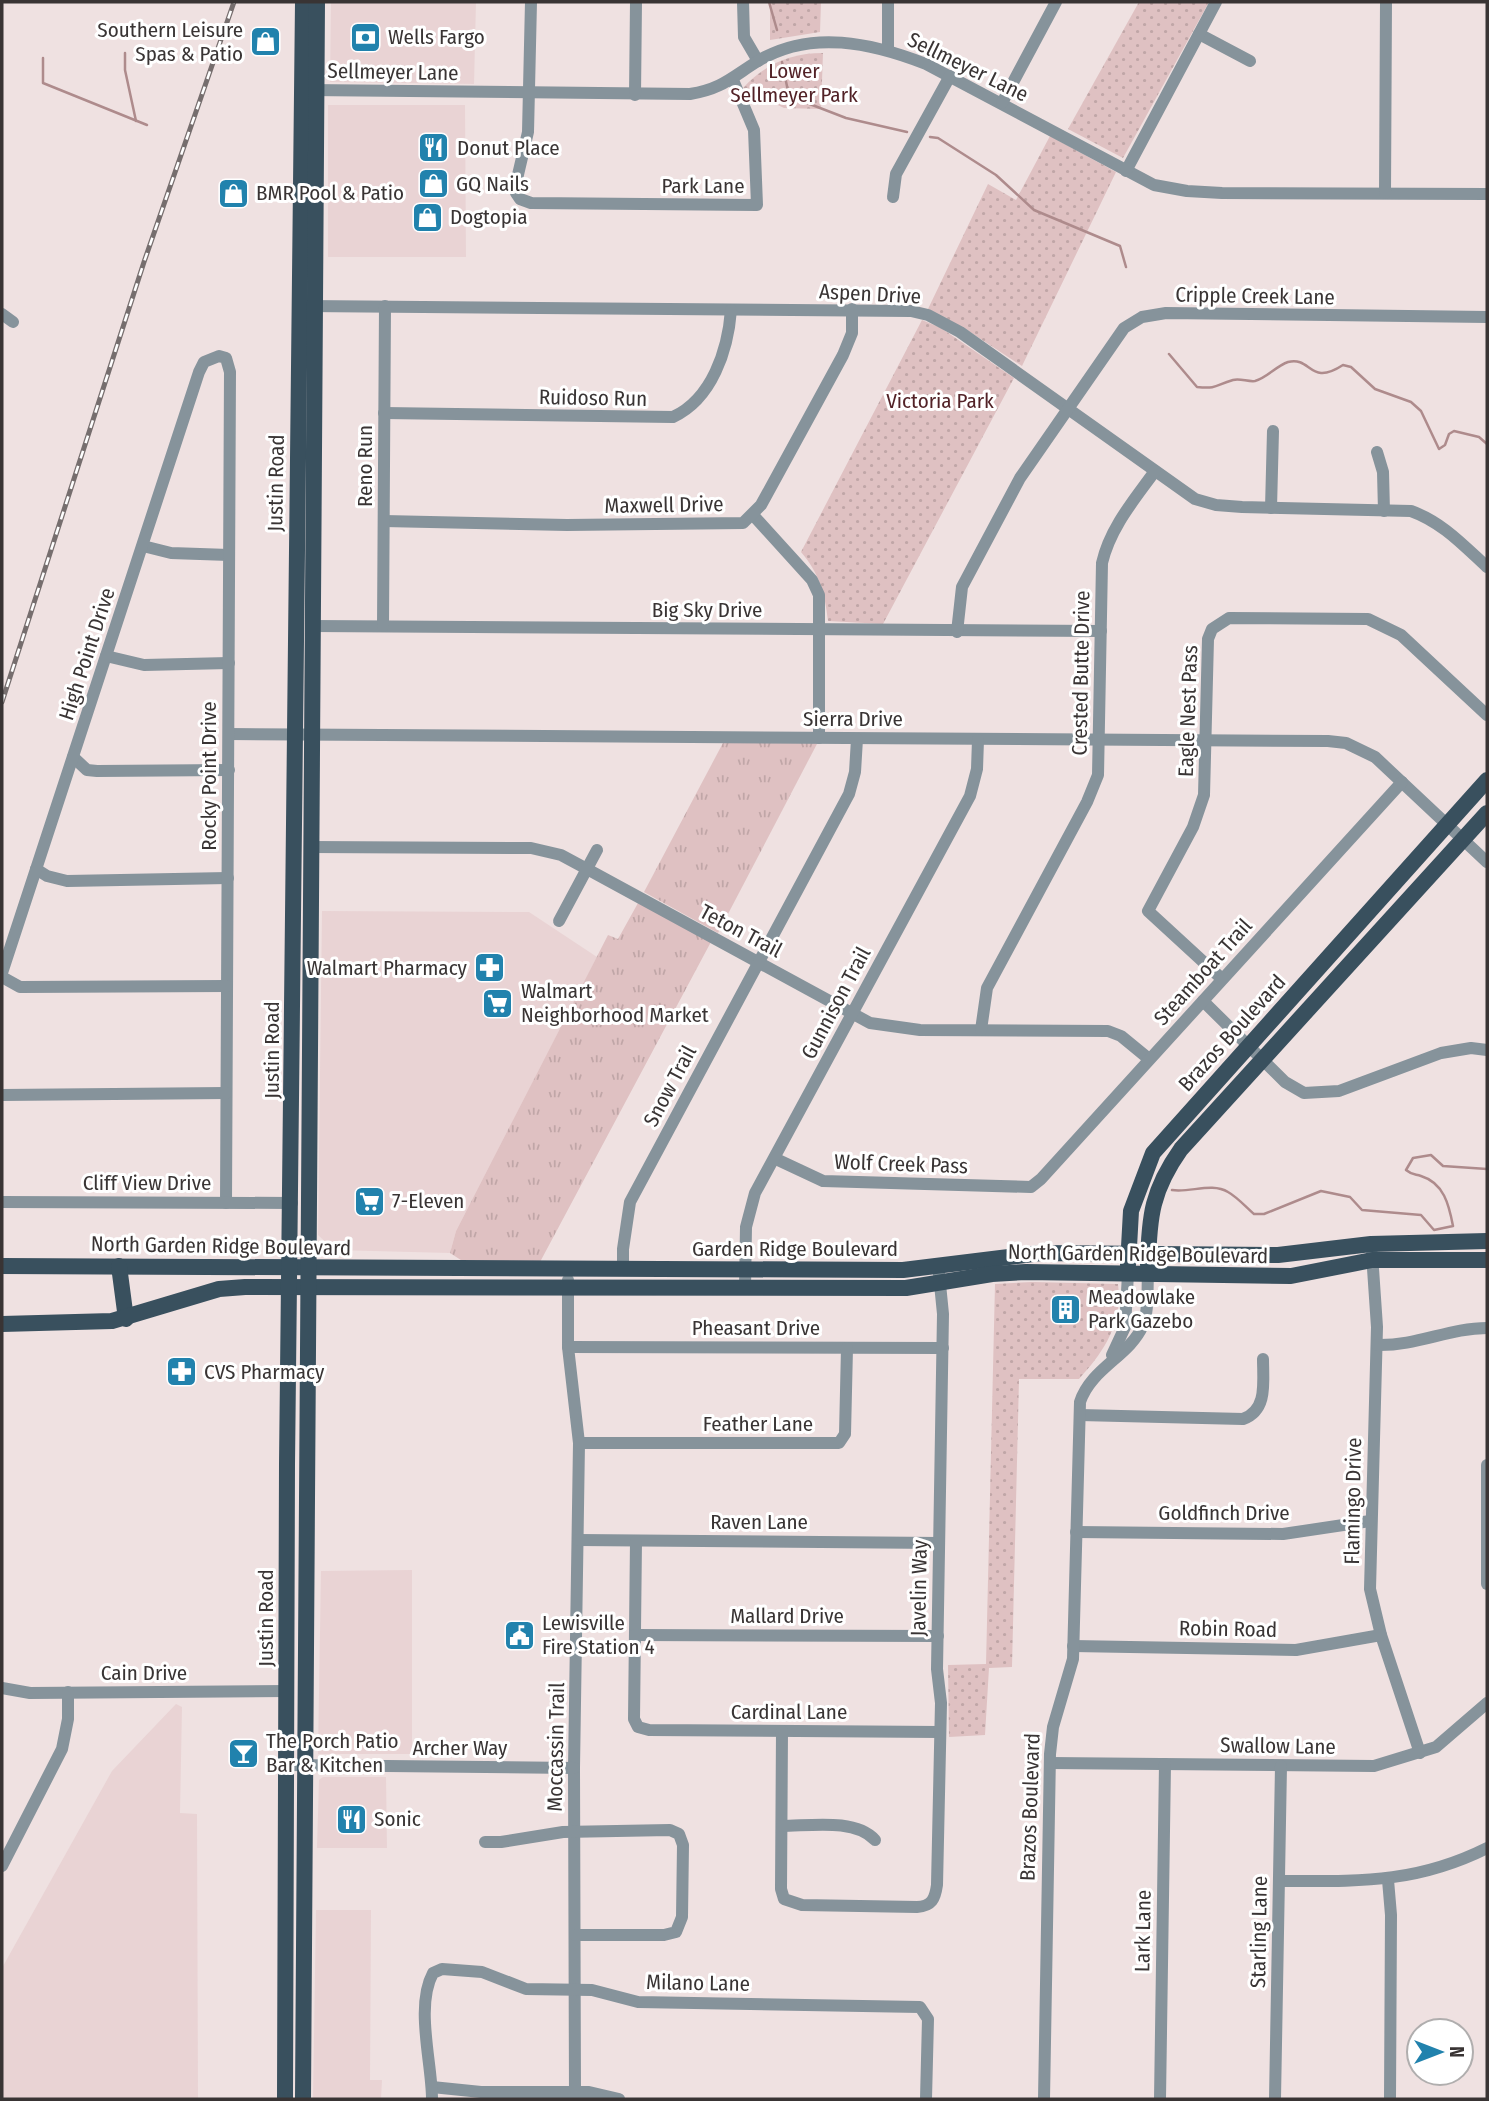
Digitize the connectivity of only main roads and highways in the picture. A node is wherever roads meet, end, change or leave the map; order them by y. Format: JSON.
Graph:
{"nodes":[{"id":1,"x":303,"y":2,"type":"edge"},
{"id":2,"x":317,"y":2,"type":"edge"},
{"id":3,"x":309,"y":90,"type":"junction"},
{"id":4,"x":302,"y":182,"type":"junction"},
{"id":5,"x":315,"y":240,"type":"junction"},
{"id":6,"x":307,"y":306,"type":"junction"},
{"id":7,"x":303,"y":734,"type":"junction"},
{"id":8,"x":1487,"y":780,"type":"edge"},
{"id":9,"x":1487,"y":813,"type":"edge"},
{"id":10,"x":1376,"y":903,"type":"junction"},
{"id":11,"x":1392,"y":918,"type":"junction"},
{"id":12,"x":311,"y":975,"type":"junction"},
{"id":13,"x":294,"y":976,"type":"junction"},
{"id":14,"x":309,"y":1236,"type":"junction"},
{"id":15,"x":1487,"y":1241,"type":"edge"},
{"id":16,"x":1372,"y":1252,"type":"junction"},
{"id":17,"x":1129,"y":1254,"type":"junction"},
{"id":18,"x":1148,"y":1255,"type":"junction"},
{"id":19,"x":1487,"y":1260,"type":"edge"},
{"id":20,"x":2,"y":1266,"type":"edge"},
{"id":21,"x":119,"y":1266,"type":"junction"},
{"id":22,"x":290,"y":1267,"type":"junction"},
{"id":23,"x":308,"y":1268,"type":"junction"},
{"id":24,"x":356,"y":1268,"type":"junction"},
{"id":25,"x":441,"y":1270,"type":"joint"},
{"id":26,"x":483,"y":1270,"type":"junction"},
{"id":27,"x":1128,"y":1274,"type":"junction"},
{"id":28,"x":1148,"y":1275,"type":"junction"},
{"id":29,"x":291,"y":1286,"type":"junction"},
{"id":30,"x":308,"y":1286,"type":"junction"},
{"id":31,"x":489,"y":1287,"type":"junction"},
{"id":32,"x":125,"y":1319,"type":"junction"},
{"id":33,"x":2,"y":1324,"type":"edge"},
{"id":34,"x":305,"y":1464,"type":"junction"},
{"id":35,"x":287,"y":1467,"type":"junction"},
{"id":36,"x":286,"y":1619,"type":"junction"},
{"id":37,"x":304,"y":1619,"type":"junction"},
{"id":38,"x":296,"y":1765,"type":"junction"},
{"id":39,"x":285,"y":2034,"type":"junction"},
{"id":40,"x":303,"y":2034,"type":"junction"},
{"id":41,"x":285,"y":2099,"type":"edge"},
{"id":42,"x":303,"y":2099,"type":"edge"}],
"edges":[{"from":1,"to":3,"type":"main road","name":"Justin Road"},
{"from":2,"to":3,"type":"main road","name":"Justin Road"},
{"from":3,"to":4,"type":"main road","name":"Justin Road"},
{"from":3,"to":5,"type":"main road","name":"Justin Road"},
{"from":4,"to":5,"type":"main road"},
{"from":4,"to":6,"type":"main road","name":"Justin Road"},
{"from":5,"to":6,"type":"main road","name":"Justin Road"},
{"from":6,"to":7,"type":"main road","name":"Justin Road"},
{"from":6,"to":7,"type":"main road","name":"Justin Road"},
{"from":7,"to":12,"type":"main road","name":"Justin Road"},
{"from":7,"to":13,"type":"main road","name":"Justin Road"},
{"from":8,"to":10,"type":"main road","name":"Brazos Boulevard"},
{"from":9,"to":11,"type":"main road","name":"Brazos Boulevard"},
{"from":10,"to":11,"type":"main road"},
{"from":10,"to":17,"type":"main road","name":"Brazos Boulevard"},
{"from":11,"to":18,"type":"main road","name":"Brazos Boulevard"},
{"from":12,"to":13,"type":"main road"},
{"from":12,"to":14,"type":"main road","name":"Justin Road"},
{"from":13,"to":22,"type":"main road","name":"Justin Road"},
{"from":14,"to":23,"type":"main road","name":"Justin Road"},
{"from":14,"to":24,"type":"main road"},
{"from":15,"to":16,"type":"main road","name":"North Garden Ridge Boulevard"},
{"from":16,"to":18,"type":"main road","name":"North Garden Ridge Boulevard"},
{"from":16,"to":19,"type":"main road","name":"North Garden Ridge Boulevard"},
{"from":16,"to":28,"type":"main road","name":"North Garden Ridge Boulevard"},
{"from":17,"to":18,"type":"main road","name":"Garden Ridge Boulevard"},
{"from":17,"to":26,"type":"main road","name":"Garden Ridge Boulevard"},
{"from":17,"to":27,"type":"main road","name":"Brazos Boulevard"},
{"from":18,"to":28,"type":"main road","name":"Brazos Boulevard"},
{"from":20,"to":21,"type":"main road","name":"North Garden Ridge Boulevard"},
{"from":21,"to":22,"type":"main road","name":"North Garden Ridge Boulevard"},
{"from":21,"to":32,"type":"main road"},
{"from":22,"to":23,"type":"main road","name":"North Garden Ridge Boulevard"},
{"from":22,"to":29,"type":"main road","name":"Justin Road"},
{"from":23,"to":24,"type":"main road","name":"North Garden Ridge Boulevard"},
{"from":23,"to":30,"type":"main road","name":"Justin Road"},
{"from":24,"to":25,"type":"main road","name":"North Garden Ridge Boulevard"},
{"from":25,"to":26,"type":"main road","name":"Garden Ridge Boulevard"},
{"from":26,"to":31,"type":"main road"},
{"from":27,"to":28,"type":"main road","name":"North Garden Ridge Boulevard"},
{"from":27,"to":31,"type":"main road","name":"North Garden Ridge Boulevard"},
{"from":29,"to":30,"type":"main road"},
{"from":29,"to":32,"type":"main road"},
{"from":29,"to":35,"type":"main road","name":"Justin Road"},
{"from":30,"to":31,"type":"main road"},
{"from":30,"to":34,"type":"main road","name":"Justin Road"},
{"from":32,"to":33,"type":"main road"},
{"from":34,"to":35,"type":"main road"},
{"from":34,"to":37,"type":"main road","name":"Justin Road"},
{"from":35,"to":36,"type":"main road","name":"Justin Road"},
{"from":36,"to":37,"type":"main road"},
{"from":36,"to":38,"type":"main road","name":"Justin Road"},
{"from":37,"to":38,"type":"main road","name":"Justin Road"},
{"from":38,"to":39,"type":"main road","name":"Justin Road"},
{"from":38,"to":40,"type":"main road","name":"Justin Road"},
{"from":39,"to":40,"type":"main road"},
{"from":39,"to":41,"type":"main road","name":"Justin Road"},
{"from":40,"to":42,"type":"main road","name":"Justin Road"}]}
